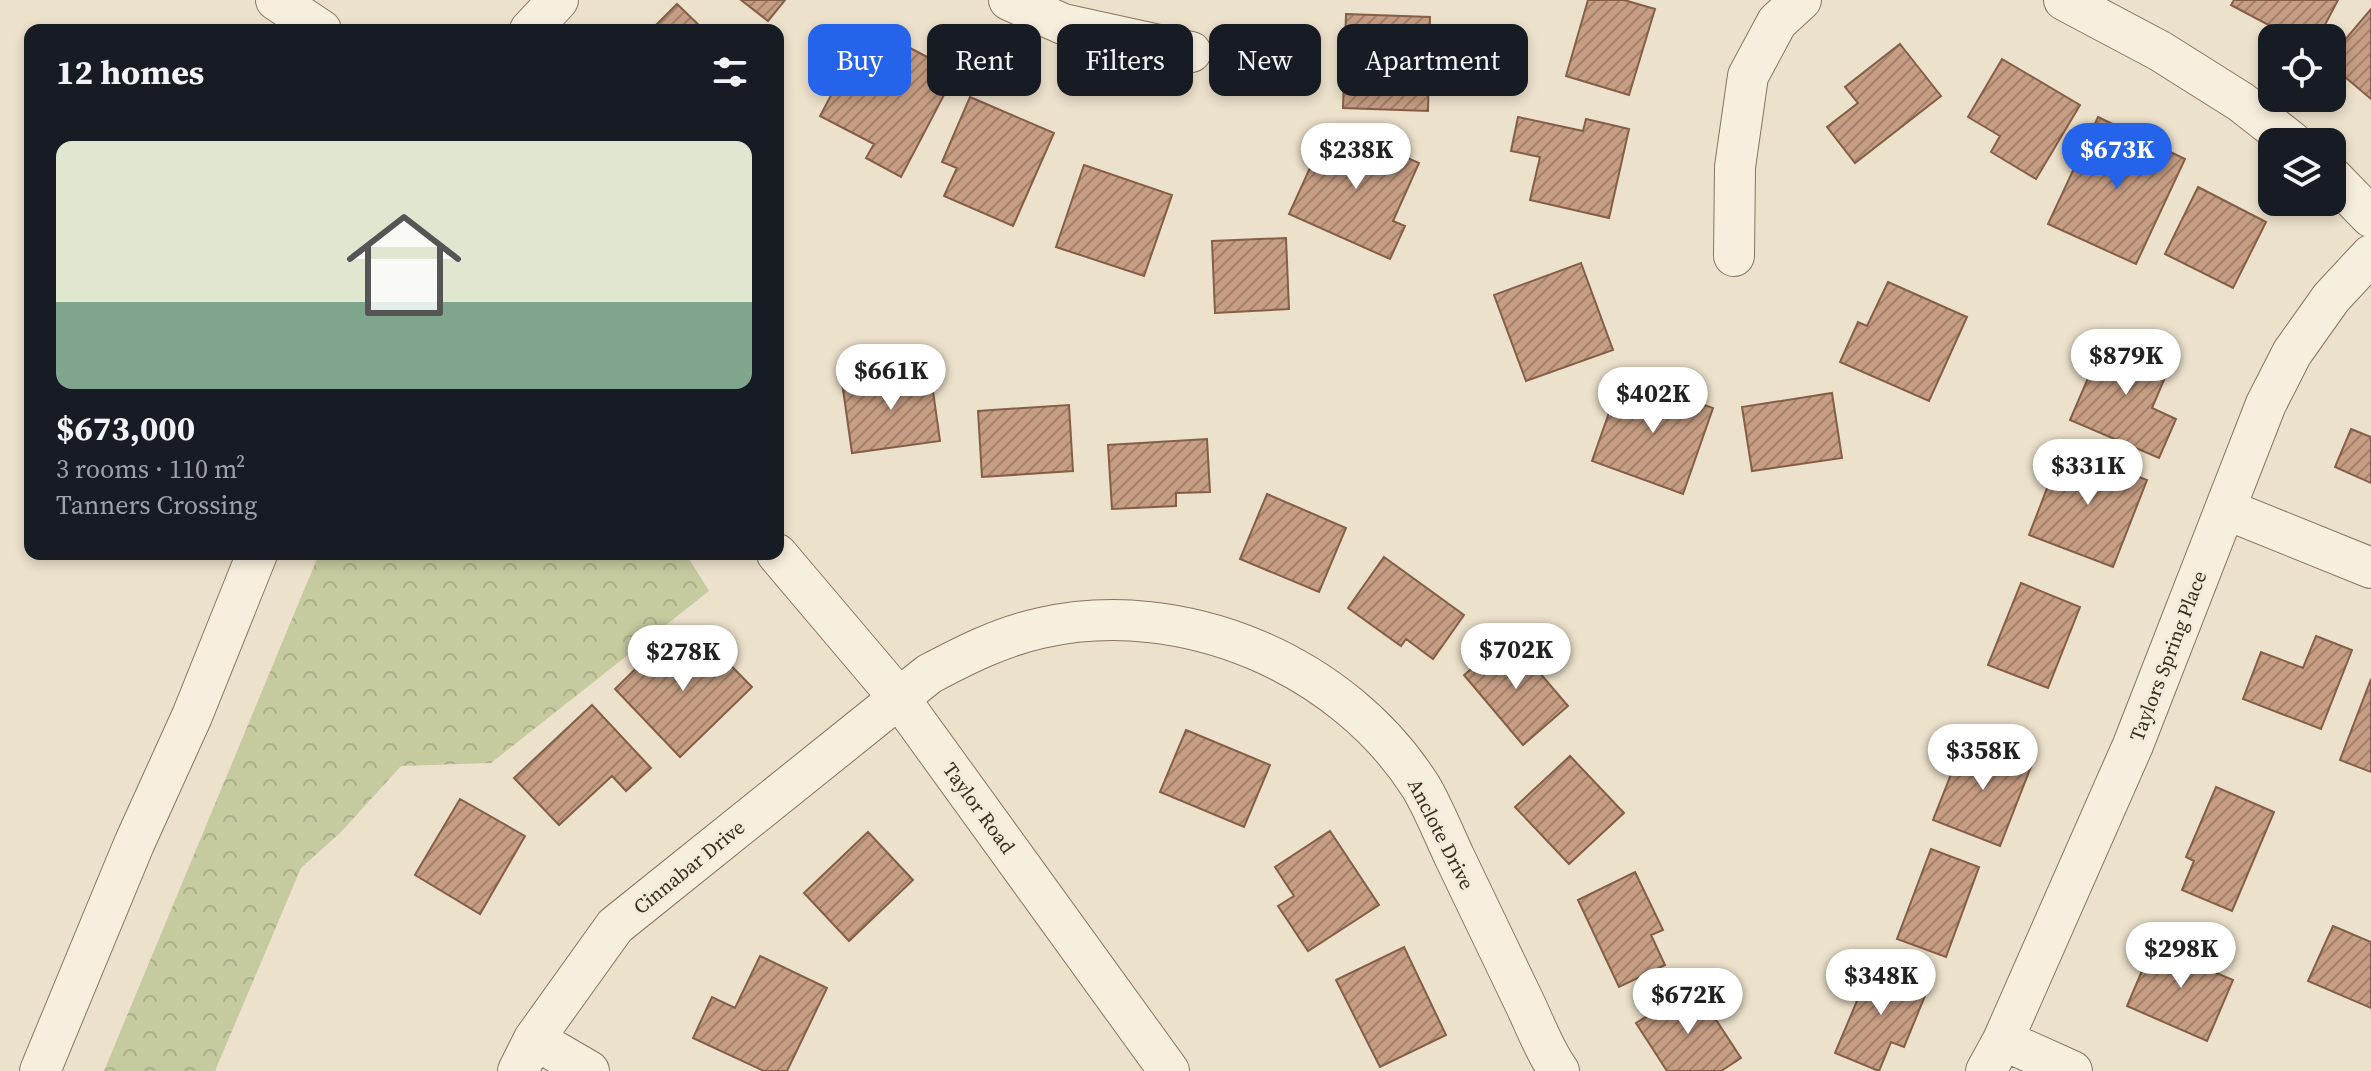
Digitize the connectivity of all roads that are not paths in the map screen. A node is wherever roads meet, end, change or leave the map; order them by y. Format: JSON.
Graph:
{"nodes":[{"id":1,"x":276,"y":0,"type":"edge"},
{"id":2,"x":558,"y":0,"type":"edge"},
{"id":3,"x":1009,"y":0,"type":"edge"},
{"id":4,"x":1801,"y":0,"type":"edge"},
{"id":5,"x":2064,"y":0,"type":"edge"},
{"id":6,"x":312,"y":24,"type":"edge"},
{"id":7,"x":536,"y":24,"type":"edge"},
{"id":8,"x":1063,"y":24,"type":"edge"},
{"id":9,"x":2274,"y":128,"type":"edge"},
{"id":10,"x":2346,"y":191,"type":"edge"},
{"id":11,"x":2371,"y":217,"type":"edge"},
{"id":12,"x":2371,"y":255,"type":"edge"},
{"id":13,"x":1734,"y":256,"type":"dead end"},
{"id":14,"x":2225,"y":509,"type":"junction"},
{"id":15,"x":255,"y":560,"type":"edge"},
{"id":16,"x":782,"y":560,"type":"edge"},
{"id":17,"x":2371,"y":568,"type":"edge"},
{"id":18,"x":899,"y":698,"type":"junction"},
{"id":19,"x":526,"y":1055,"type":"edge"},
{"id":20,"x":1994,"y":1056,"type":"edge"},
{"id":21,"x":40,"y":1071,"type":"edge"},
{"id":22,"x":589,"y":1071,"type":"edge"},
{"id":23,"x":1169,"y":1071,"type":"edge"},
{"id":24,"x":1559,"y":1071,"type":"edge"},
{"id":25,"x":2072,"y":1071,"type":"edge"}],
"edges":[{"from":1,"to":6,"type":"street"},
{"from":2,"to":7,"type":"street"},
{"from":3,"to":8,"type":"street"},
{"from":4,"to":13,"type":"street"},
{"from":5,"to":9,"type":"street"},
{"from":10,"to":11,"type":"street"},
{"from":12,"to":14,"type":"street","name":"Taylors Spring Place"},
{"from":14,"to":17,"type":"street"},
{"from":14,"to":20,"type":"street","name":"Taylors Spring Place"},
{"from":15,"to":21,"type":"street"},
{"from":16,"to":18,"type":"street","name":"Taylor Road"},
{"from":18,"to":19,"type":"street","name":"Cinnabar Drive"},
{"from":18,"to":23,"type":"street","name":"Taylor Road"},
{"from":18,"to":24,"type":"street","name":"Anclote Drive"},
{"from":19,"to":22,"type":"street"},
{"from":20,"to":25,"type":"street"}]}
